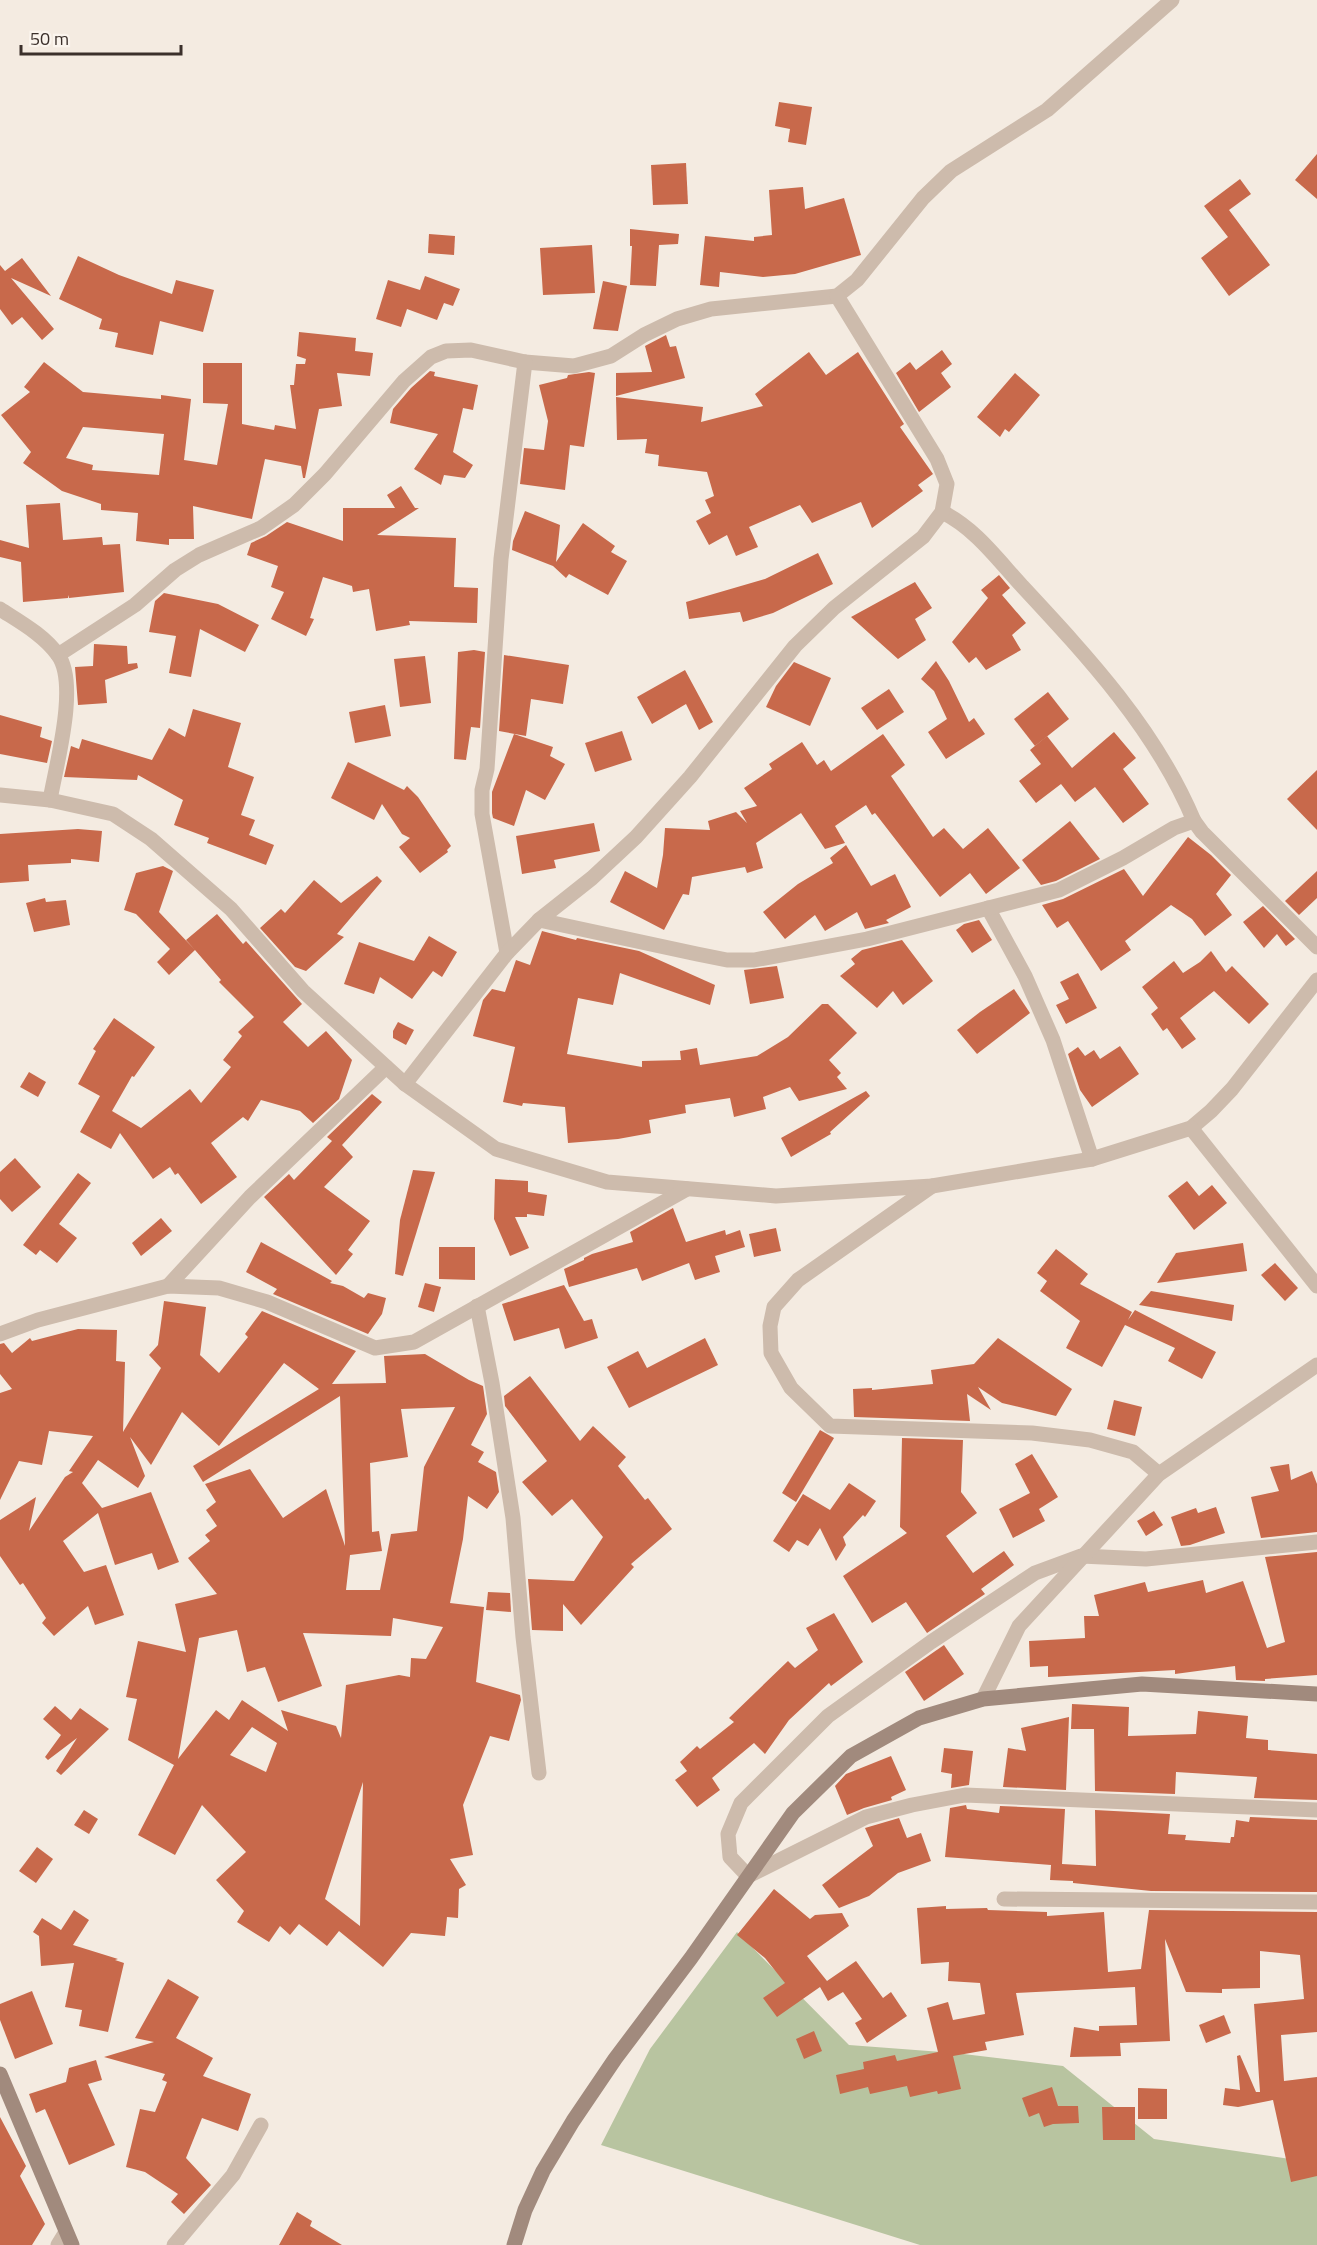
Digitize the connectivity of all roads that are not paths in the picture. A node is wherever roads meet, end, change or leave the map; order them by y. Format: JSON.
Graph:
{"nodes":[{"id":1,"x":1172,"y":0,"type":"edge"},
{"id":2,"x":837,"y":296,"type":"junction"},
{"id":3,"x":525,"y":362,"type":"junction"},
{"id":4,"x":942,"y":512,"type":"junction"},
{"id":5,"x":0,"y":609,"type":"edge"},
{"id":6,"x":58,"y":655,"type":"junction"},
{"id":7,"x":0,"y":795,"type":"edge"},
{"id":8,"x":50,"y":800,"type":"junction"},
{"id":9,"x":1194,"y":821,"type":"junction"},
{"id":10,"x":988,"y":908,"type":"junction"},
{"id":11,"x":538,"y":920,"type":"junction"},
{"id":12,"x":1317,"y":947,"type":"edge"},
{"id":13,"x":507,"y":953,"type":"junction"},
{"id":14,"x":1317,"y":980,"type":"edge"},
{"id":15,"x":386,"y":1066,"type":"junction"},
{"id":16,"x":405,"y":1084,"type":"junction"},
{"id":17,"x":1191,"y":1128,"type":"junction"},
{"id":18,"x":1092,"y":1159,"type":"junction"},
{"id":19,"x":932,"y":1186,"type":"junction"},
{"id":20,"x":687,"y":1189,"type":"junction"},
{"id":21,"x":168,"y":1286,"type":"junction"},
{"id":22,"x":1317,"y":1287,"type":"edge"},
{"id":23,"x":477,"y":1306,"type":"junction"},
{"id":24,"x":0,"y":1334,"type":"edge"},
{"id":25,"x":1317,"y":1365,"type":"edge"},
{"id":26,"x":1158,"y":1474,"type":"junction"},
{"id":27,"x":1317,"y":1542,"type":"edge"},
{"id":28,"x":1081,"y":1556,"type":"junction"},
{"id":29,"x":1317,"y":1694,"type":"edge"},
{"id":30,"x":982,"y":1699,"type":"junction"},
{"id":31,"x":539,"y":1773,"type":"dead end"},
{"id":32,"x":1317,"y":1810,"type":"edge"},
{"id":33,"x":748,"y":1876,"type":"junction"},
{"id":34,"x":1004,"y":1899,"type":"dead end"},
{"id":35,"x":1317,"y":1902,"type":"edge"},
{"id":36,"x":0,"y":2074,"type":"edge"},
{"id":37,"x":261,"y":2126,"type":"dead end"},
{"id":38,"x":69,"y":2238,"type":"edge"},
{"id":39,"x":58,"y":2245,"type":"edge"},
{"id":40,"x":174,"y":2245,"type":"edge"},
{"id":41,"x":514,"y":2245,"type":"edge"}],
"edges":[{"from":1,"to":2,"type":"street"},
{"from":2,"to":3,"type":"street"},
{"from":2,"to":4,"type":"street"},
{"from":3,"to":6,"type":"street"},
{"from":3,"to":13,"type":"street"},
{"from":4,"to":9,"type":"street"},
{"from":4,"to":11,"type":"street"},
{"from":5,"to":6,"type":"street"},
{"from":6,"to":8,"type":"street"},
{"from":7,"to":8,"type":"street"},
{"from":8,"to":15,"type":"street"},
{"from":9,"to":10,"type":"street"},
{"from":9,"to":12,"type":"street"},
{"from":10,"to":11,"type":"street"},
{"from":10,"to":18,"type":"street"},
{"from":11,"to":13,"type":"street"},
{"from":13,"to":16,"type":"street"},
{"from":14,"to":17,"type":"street"},
{"from":15,"to":16,"type":"street"},
{"from":15,"to":21,"type":"street"},
{"from":16,"to":20,"type":"street"},
{"from":17,"to":18,"type":"street"},
{"from":17,"to":22,"type":"street"},
{"from":18,"to":19,"type":"street"},
{"from":19,"to":20,"type":"street"},
{"from":19,"to":26,"type":"street"},
{"from":20,"to":23,"type":"street"},
{"from":21,"to":23,"type":"street"},
{"from":21,"to":24,"type":"street"},
{"from":23,"to":31,"type":"street"},
{"from":25,"to":26,"type":"street"},
{"from":26,"to":28,"type":"street"},
{"from":27,"to":28,"type":"street"},
{"from":28,"to":30,"type":"street"},
{"from":28,"to":33,"type":"street"},
{"from":29,"to":30,"type":"main road"},
{"from":30,"to":33,"type":"main road"},
{"from":32,"to":33,"type":"street"},
{"from":33,"to":41,"type":"main road"},
{"from":34,"to":35,"type":"street"},
{"from":36,"to":38,"type":"main road"},
{"from":37,"to":40,"type":"street"},
{"from":38,"to":39,"type":"street"}]}
